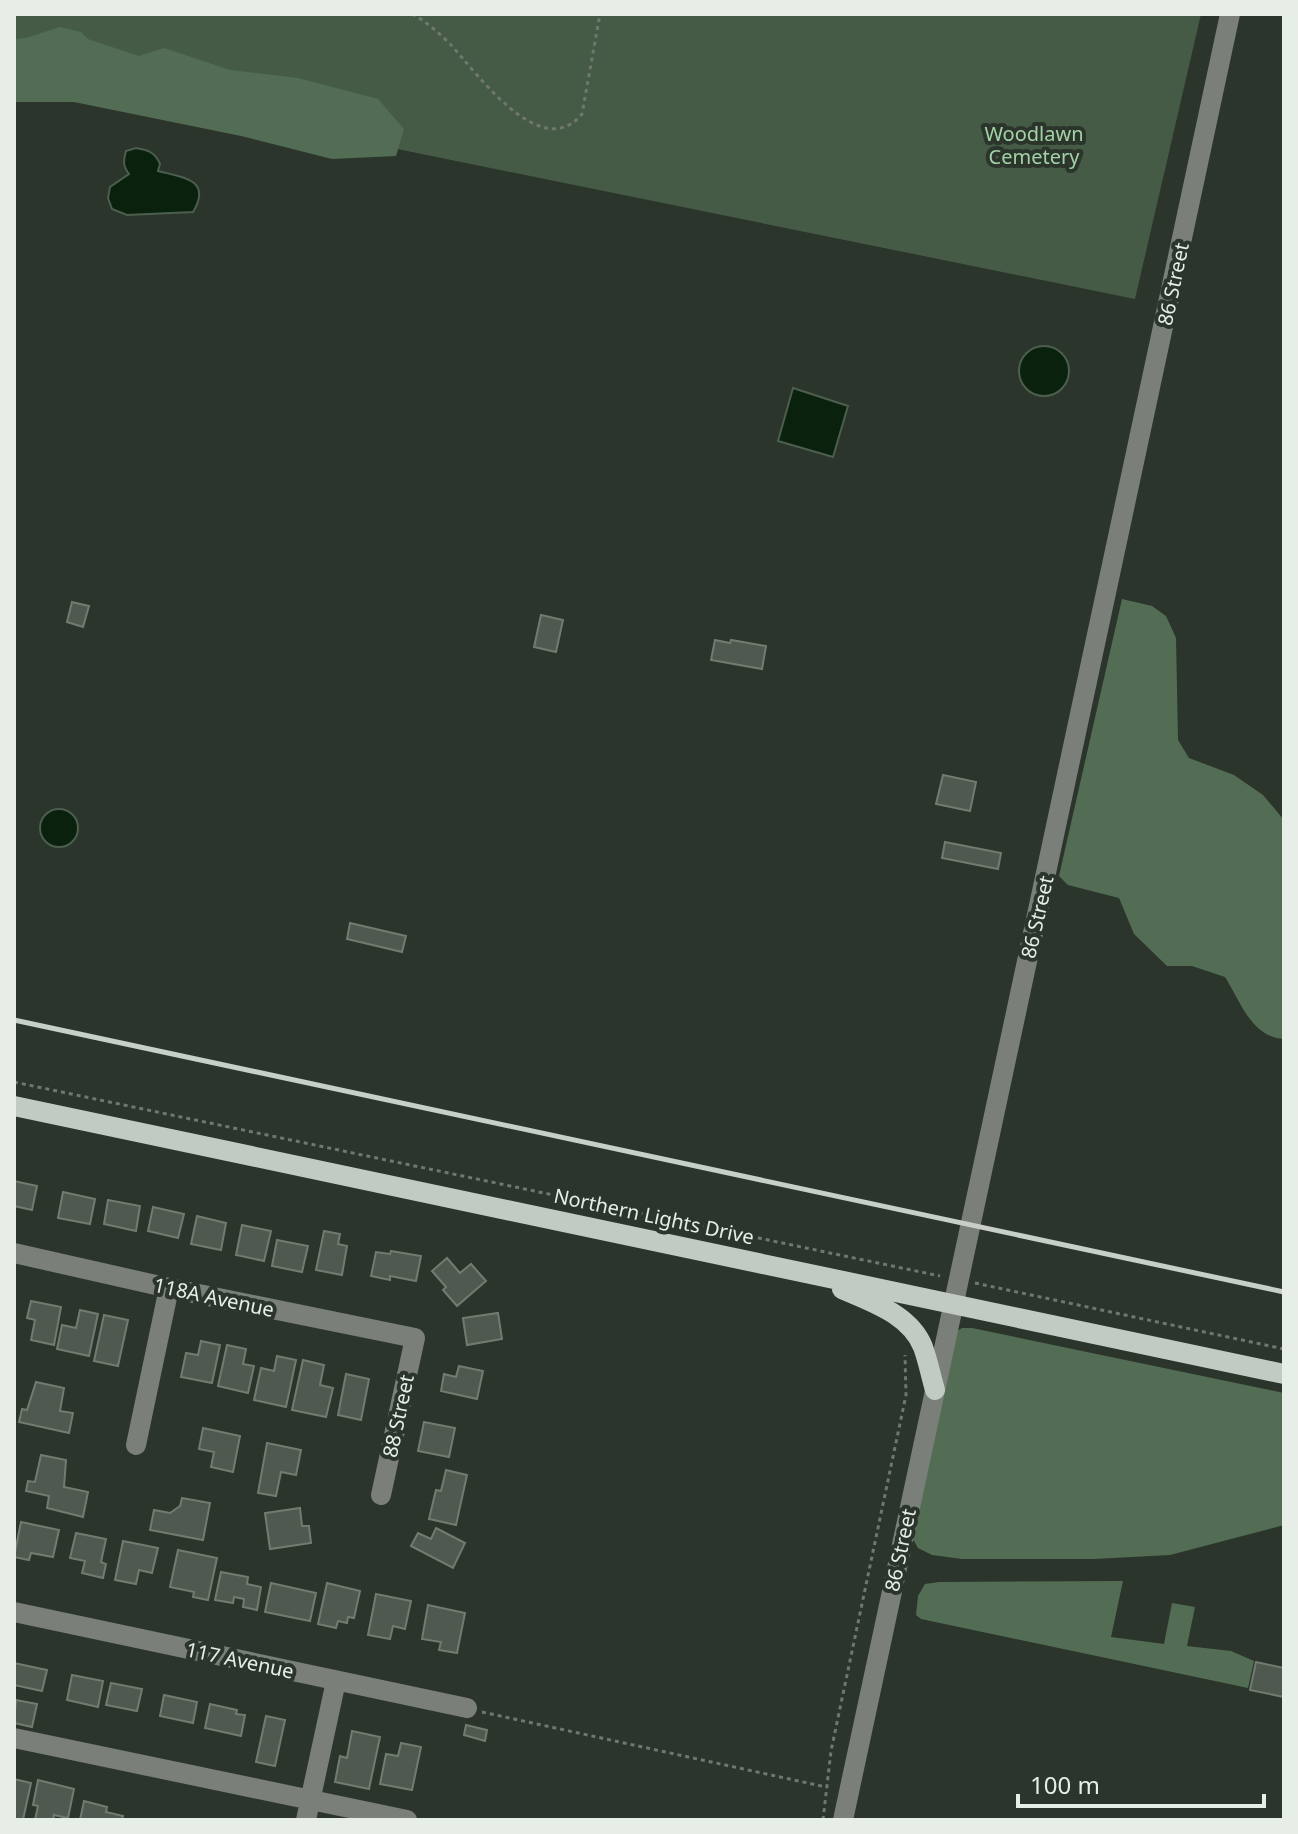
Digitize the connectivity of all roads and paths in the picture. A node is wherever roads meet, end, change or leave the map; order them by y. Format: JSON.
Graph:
{"nodes":[{"id":1,"x":412,"y":14,"type":"edge"},
{"id":2,"x":600,"y":14,"type":"edge"},
{"id":3,"x":1230,"y":14,"type":"edge"},
{"id":4,"x":14,"y":1082,"type":"edge"},
{"id":5,"x":14,"y":1106,"type":"edge"},
{"id":6,"x":14,"y":1253,"type":"edge"},
{"id":7,"x":810,"y":1273,"type":"junction"},
{"id":8,"x":958,"y":1280,"type":"junction"},
{"id":9,"x":169,"y":1288,"type":"junction"},
{"id":10,"x":952,"y":1304,"type":"junction"},
{"id":11,"x":415,"y":1338,"type":"joint"},
{"id":12,"x":1284,"y":1349,"type":"edge"},
{"id":13,"x":905,"y":1353,"type":"dead end"},
{"id":14,"x":1284,"y":1374,"type":"edge"},
{"id":15,"x":935,"y":1390,"type":"junction"},
{"id":16,"x":136,"y":1445,"type":"dead end"},
{"id":17,"x":381,"y":1495,"type":"dead end"},
{"id":18,"x":14,"y":1612,"type":"edge"},
{"id":19,"x":336,"y":1681,"type":"junction"},
{"id":20,"x":467,"y":1708,"type":"joint"},
{"id":21,"x":14,"y":1738,"type":"edge"},
{"id":22,"x":828,"y":1788,"type":"junction"},
{"id":23,"x":308,"y":1810,"type":"edge"},
{"id":24,"x":407,"y":1820,"type":"edge"},
{"id":25,"x":823,"y":1820,"type":"edge"},
{"id":26,"x":843,"y":1820,"type":"edge"}],
"edges":[{"from":1,"to":2,"type":"path"},
{"from":3,"to":8,"type":"street","name":"86 Street"},
{"from":4,"to":8,"type":"path"},
{"from":5,"to":7,"type":"main road","name":"Northern Lights Drive"},
{"from":6,"to":9,"type":"street","name":"118A Avenue"},
{"from":7,"to":10,"type":"main road","name":"Northern Lights Drive"},
{"from":7,"to":15,"type":"main road"},
{"from":8,"to":10,"type":"street","name":"86 Street"},
{"from":8,"to":12,"type":"path"},
{"from":9,"to":11,"type":"street","name":"118A Avenue"},
{"from":9,"to":16,"type":"street"},
{"from":10,"to":14,"type":"main road","name":"Northern Lights Drive"},
{"from":10,"to":15,"type":"street","name":"86 Street"},
{"from":11,"to":17,"type":"street","name":"88 Street"},
{"from":13,"to":22,"type":"path"},
{"from":15,"to":26,"type":"street","name":"86 Street"},
{"from":18,"to":19,"type":"street","name":"117 Avenue"},
{"from":19,"to":20,"type":"street","name":"117 Avenue"},
{"from":19,"to":23,"type":"street"},
{"from":20,"to":22,"type":"path"},
{"from":21,"to":23,"type":"street"},
{"from":22,"to":25,"type":"path"},
{"from":23,"to":24,"type":"street"}]}
